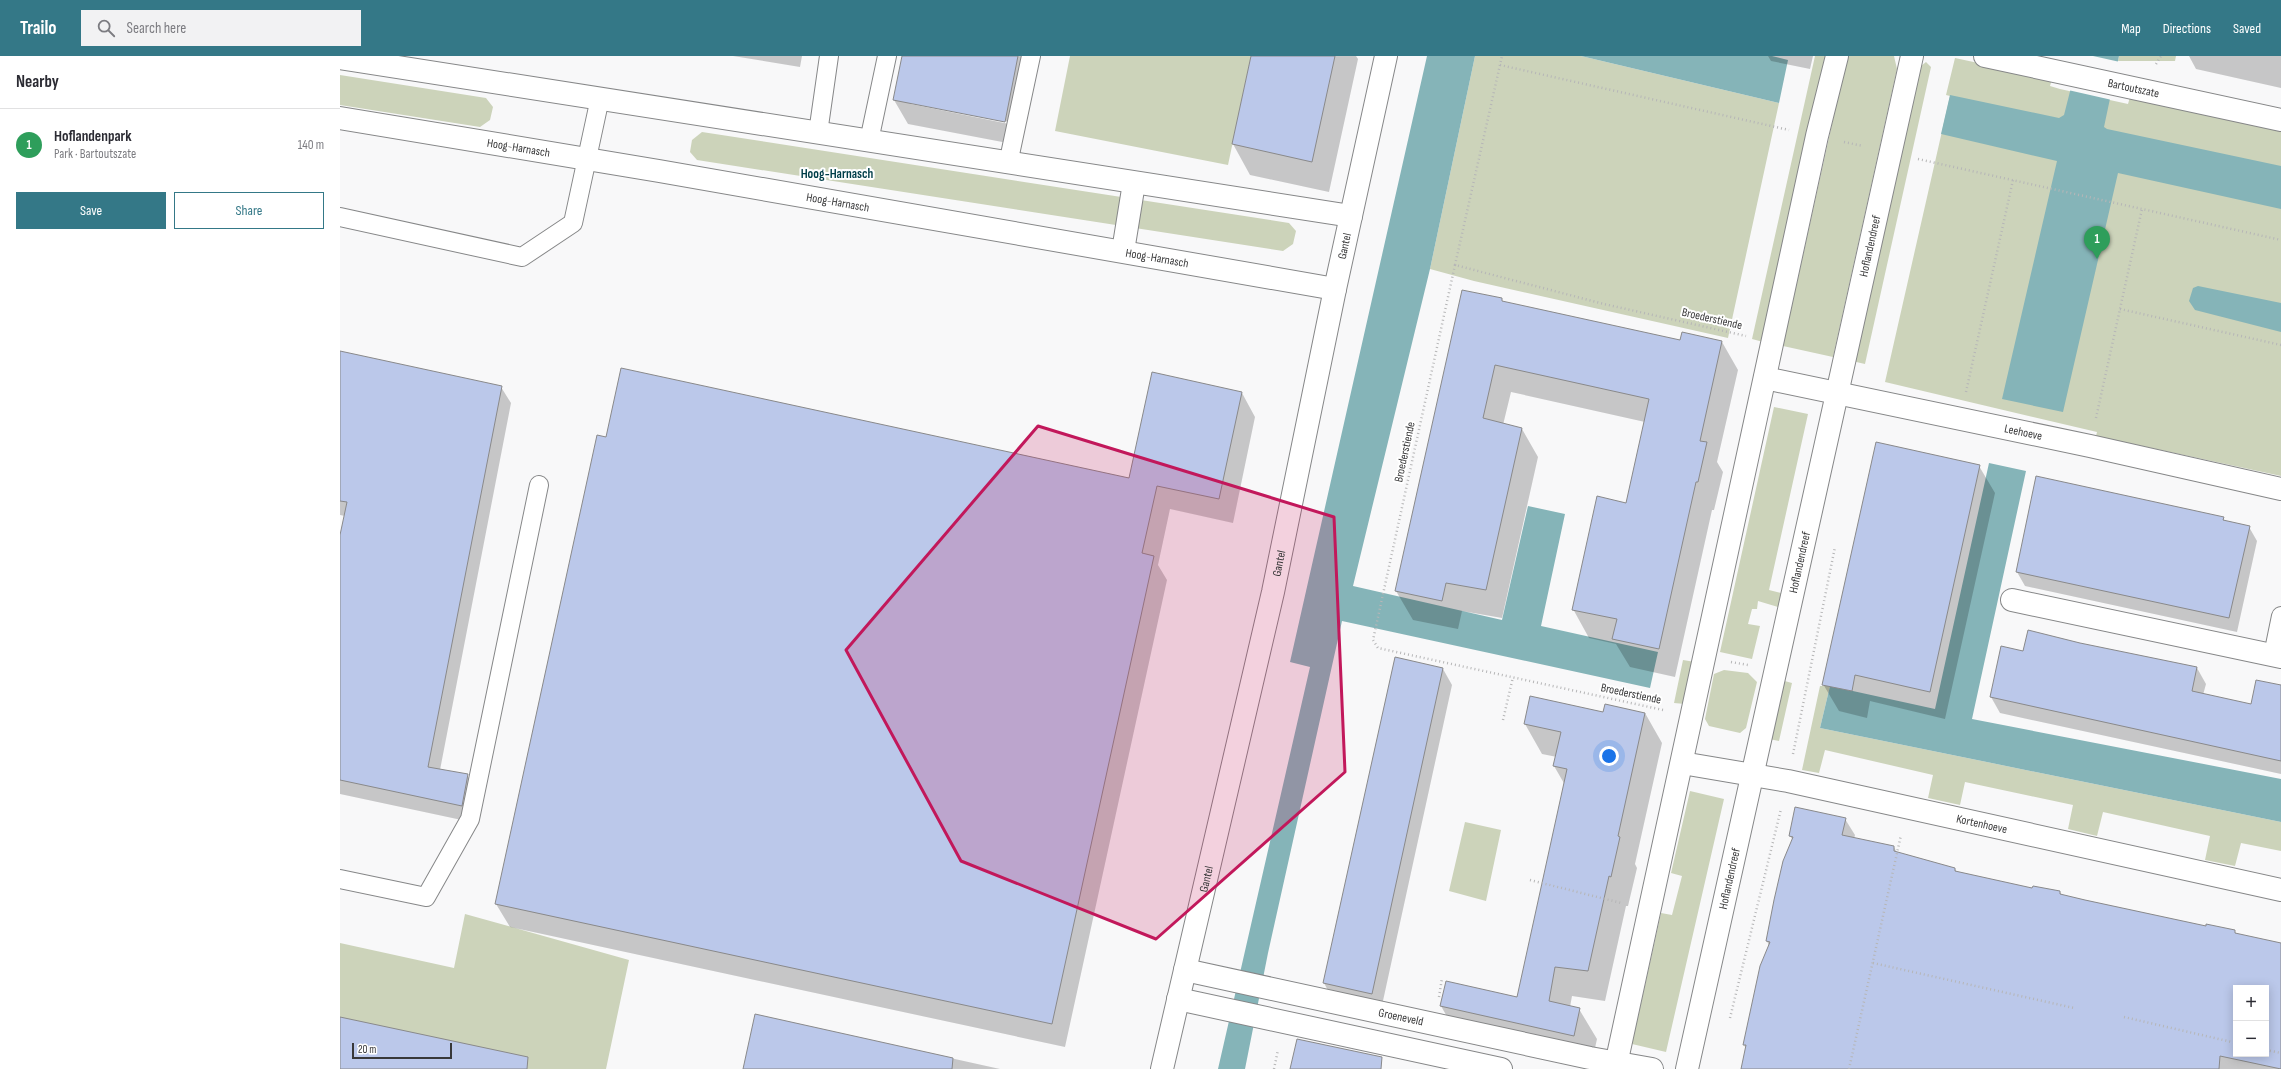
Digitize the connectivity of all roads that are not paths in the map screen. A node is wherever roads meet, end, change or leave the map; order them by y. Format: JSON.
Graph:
{"nodes":[{"id":1,"x":829,"y":56,"type":"edge"},
{"id":2,"x":887,"y":56,"type":"edge"},
{"id":3,"x":1031,"y":56,"type":"edge"},
{"id":4,"x":1386,"y":56,"type":"edge"},
{"id":5,"x":1837,"y":56,"type":"edge"},
{"id":6,"x":1912,"y":56,"type":"edge"},
{"id":7,"x":1986,"y":56,"type":"edge"},
{"id":8,"x":340,"y":58,"type":"edge"},
{"id":9,"x":600,"y":98,"type":"junction"},
{"id":10,"x":340,"y":118,"type":"edge"},
{"id":11,"x":2281,"y":120,"type":"edge"},
{"id":12,"x":818,"y":133,"type":"junction"},
{"id":13,"x":868,"y":141,"type":"junction"},
{"id":14,"x":588,"y":159,"type":"junction"},
{"id":15,"x":1008,"y":164,"type":"junction"},
{"id":16,"x":1134,"y":183,"type":"junction"},
{"id":17,"x":1351,"y":216,"type":"junction"},
{"id":18,"x":340,"y":217,"type":"edge"},
{"id":19,"x":1123,"y":252,"type":"junction"},
{"id":20,"x":1335,"y":289,"type":"junction"},
{"id":21,"x":1765,"y":378,"type":"junction"},
{"id":22,"x":1838,"y":394,"type":"junction"},
{"id":23,"x":539,"y":485,"type":"dead end"},
{"id":24,"x":2281,"y":489,"type":"edge"},
{"id":25,"x":2012,"y":600,"type":"dead end"},
{"id":26,"x":2281,"y":616,"type":"edge"},
{"id":27,"x":2277,"y":656,"type":"edge"},
{"id":28,"x":1682,"y":762,"type":"junction"},
{"id":29,"x":1754,"y":776,"type":"junction"},
{"id":30,"x":340,"y":879,"type":"edge"},
{"id":31,"x":2281,"y":890,"type":"edge"},
{"id":32,"x":1185,"y":970,"type":"junction"},
{"id":33,"x":1178,"y":999,"type":"junction"},
{"id":34,"x":1616,"y":1066,"type":"edge"},
{"id":35,"x":1162,"y":1069,"type":"edge"},
{"id":36,"x":1501,"y":1069,"type":"edge"},
{"id":37,"x":1652,"y":1069,"type":"edge"},
{"id":38,"x":1687,"y":1069,"type":"edge"}],
"edges":[{"from":1,"to":12,"type":"lane"},
{"from":2,"to":13,"type":"lane"},
{"from":3,"to":15,"type":"lane"},
{"from":4,"to":17,"type":"street","name":"Gantel"},
{"from":5,"to":21,"type":"street"},
{"from":6,"to":22,"type":"street","name":"Hoflandendreef"},
{"from":7,"to":11,"type":"street","name":"Bartoutszate"},
{"from":8,"to":9,"type":"street"},
{"from":9,"to":12,"type":"street"},
{"from":9,"to":14,"type":"lane"},
{"from":10,"to":14,"type":"street","name":"Hoog-Harnasch"},
{"from":12,"to":13,"type":"street"},
{"from":13,"to":15,"type":"street"},
{"from":14,"to":18,"type":"lane"},
{"from":14,"to":19,"type":"street","name":"Hoog-Harnasch"},
{"from":15,"to":16,"type":"street"},
{"from":16,"to":17,"type":"street"},
{"from":16,"to":19,"type":"street"},
{"from":17,"to":20,"type":"street","name":"Gantel"},
{"from":19,"to":20,"type":"street","name":"Hoog-Harnasch"},
{"from":20,"to":32,"type":"street","name":"Gantel"},
{"from":21,"to":22,"type":"street","name":"Leehoeve"},
{"from":21,"to":28,"type":"street"},
{"from":22,"to":24,"type":"street","name":"Leehoeve"},
{"from":22,"to":29,"type":"street","name":"Hoflandendreef"},
{"from":23,"to":30,"type":"lane"},
{"from":25,"to":27,"type":"street"},
{"from":26,"to":27,"type":"lane"},
{"from":28,"to":29,"type":"street","name":"Kortenhoeve"},
{"from":28,"to":34,"type":"street"},
{"from":29,"to":31,"type":"street","name":"Kortenhoeve"},
{"from":29,"to":38,"type":"street","name":"Hoflandendreef"},
{"from":32,"to":33,"type":"street","name":"Gantel"},
{"from":32,"to":34,"type":"street","name":"Groeneveld"},
{"from":33,"to":35,"type":"street","name":"Gantel"},
{"from":33,"to":36,"type":"street"},
{"from":34,"to":37,"type":"street"}]}
